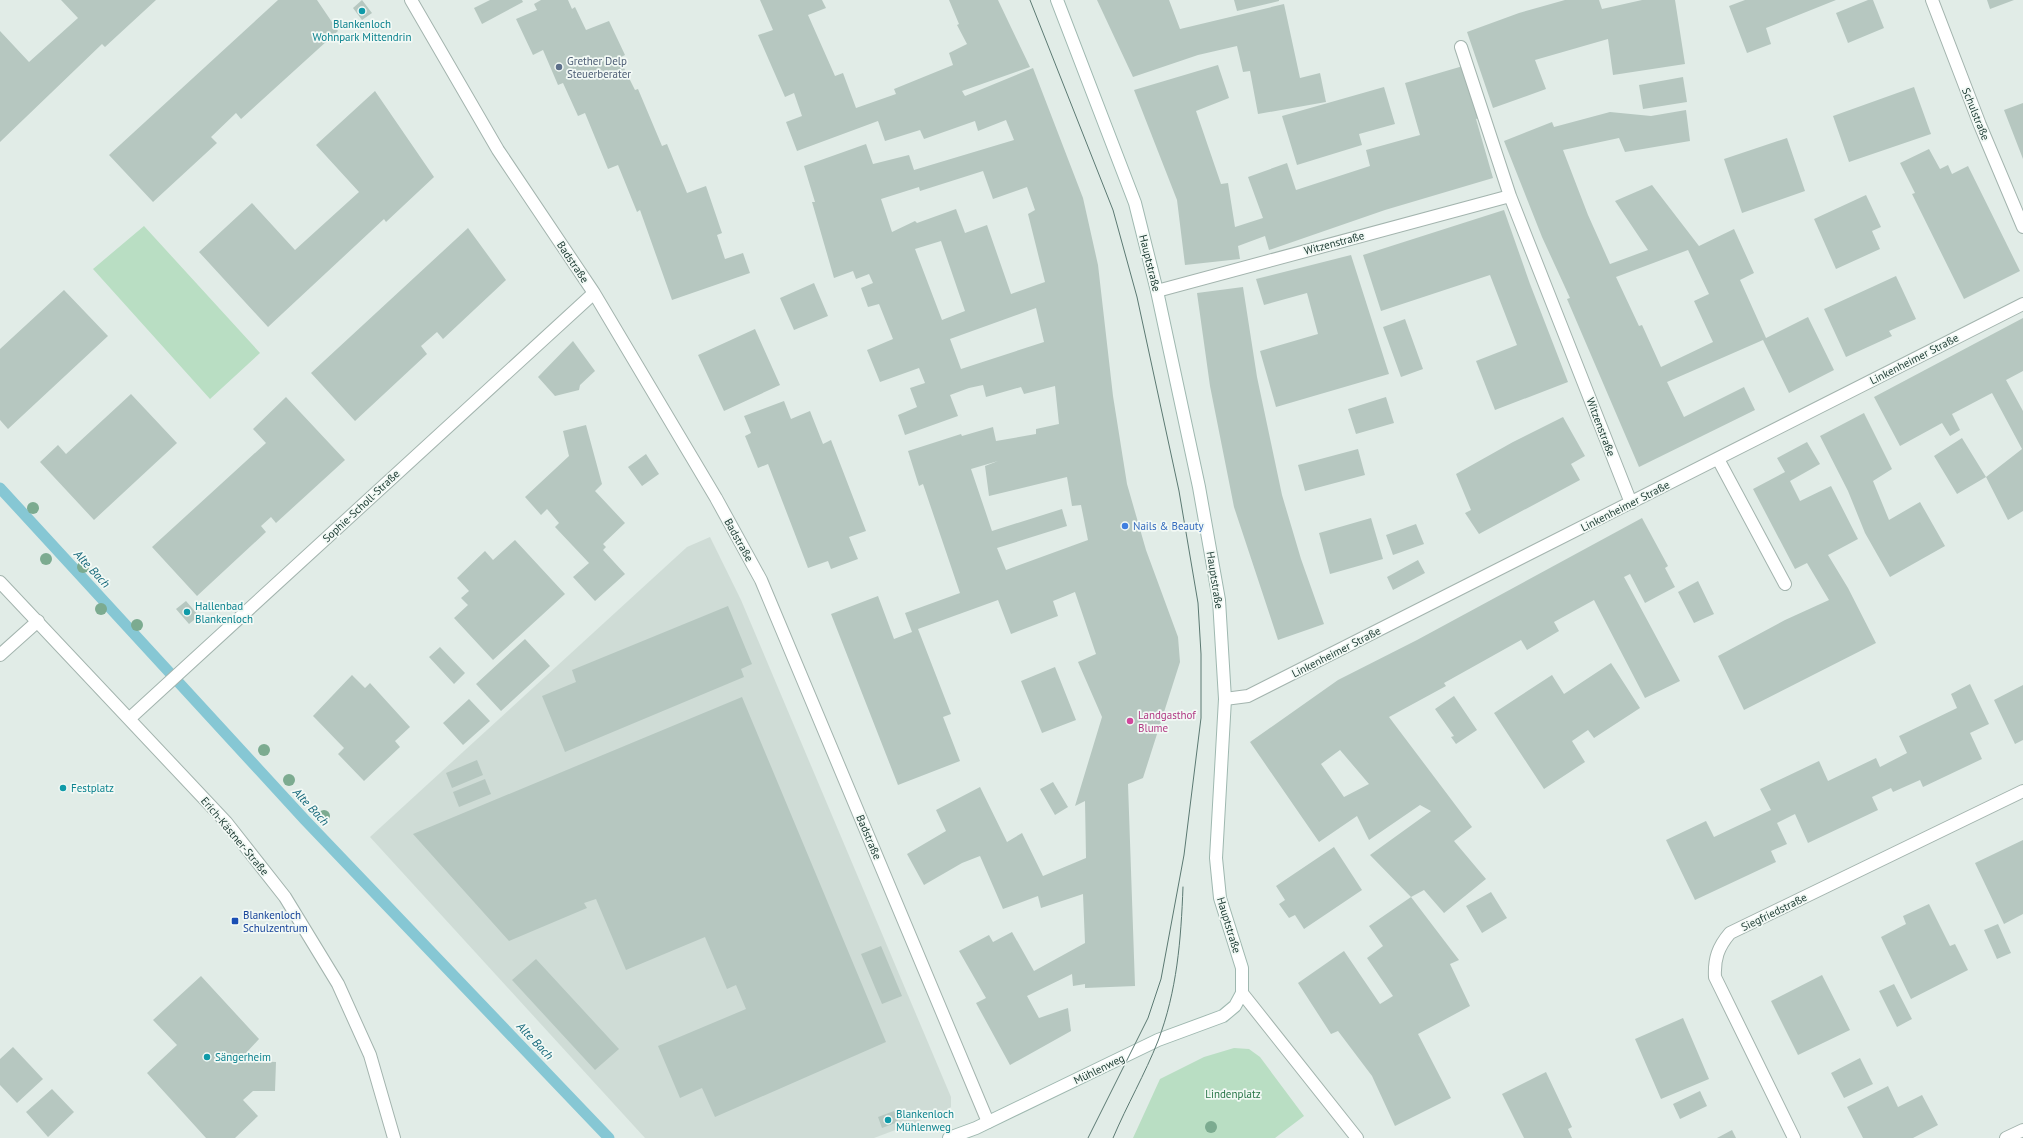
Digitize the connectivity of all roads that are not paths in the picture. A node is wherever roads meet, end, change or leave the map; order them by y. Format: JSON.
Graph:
{"nodes":[{"id":1,"x":411,"y":0,"type":"edge"},
{"id":2,"x":1057,"y":0,"type":"edge"},
{"id":3,"x":1932,"y":0,"type":"edge"},
{"id":4,"x":1461,"y":47,"type":"dead end"},
{"id":5,"x":1510,"y":196,"type":"junction"},
{"id":6,"x":2023,"y":226,"type":"edge"},
{"id":7,"x":1158,"y":291,"type":"junction"},
{"id":8,"x":594,"y":293,"type":"junction"},
{"id":9,"x":2023,"y":304,"type":"edge"},
{"id":10,"x":1718,"y":459,"type":"junction"},
{"id":11,"x":1631,"y":503,"type":"junction"},
{"id":12,"x":0,"y":582,"type":"edge"},
{"id":13,"x":1785,"y":584,"type":"dead end"},
{"id":14,"x":38,"y":621,"type":"junction"},
{"id":15,"x":0,"y":655,"type":"edge"},
{"id":16,"x":1225,"y":699,"type":"junction"},
{"id":17,"x":129,"y":719,"type":"junction"},
{"id":18,"x":2023,"y":791,"type":"edge"},
{"id":19,"x":1242,"y":993,"type":"junction"},
{"id":20,"x":988,"y":1122,"type":"junction"},
{"id":21,"x":2023,"y":1130,"type":"edge"},
{"id":22,"x":394,"y":1138,"type":"edge"},
{"id":23,"x":949,"y":1138,"type":"edge"},
{"id":24,"x":1357,"y":1138,"type":"edge"},
{"id":25,"x":1794,"y":1138,"type":"edge"},
{"id":26,"x":2006,"y":1138,"type":"edge"}],
"edges":[{"from":1,"to":8,"type":"street","name":"Badstraße"},
{"from":2,"to":7,"type":"street","name":"Hauptstraße"},
{"from":3,"to":6,"type":"street","name":"Schulstraße"},
{"from":4,"to":5,"type":"street","name":"Witzenstraße"},
{"from":5,"to":7,"type":"street","name":"Witzenstraße"},
{"from":5,"to":11,"type":"street","name":"Witzenstraße"},
{"from":7,"to":16,"type":"street","name":"Hauptstraße"},
{"from":8,"to":17,"type":"street","name":"Sophie-Scholl-Straße"},
{"from":8,"to":20,"type":"street","name":"Badstraße"},
{"from":9,"to":10,"type":"street","name":"Linkenheimer Straße"},
{"from":10,"to":11,"type":"street","name":"Linkenheimer Straße"},
{"from":10,"to":13,"type":"street"},
{"from":11,"to":16,"type":"street","name":"Linkenheimer Straße"},
{"from":12,"to":14,"type":"street","name":"Erich-Kästner-Straße"},
{"from":14,"to":15,"type":"street"},
{"from":14,"to":17,"type":"street","name":"Erich-Kästner-Straße"},
{"from":16,"to":19,"type":"street","name":"Hauptstraße"},
{"from":17,"to":22,"type":"street","name":"Erich-Kästner-Straße"},
{"from":18,"to":25,"type":"street","name":"Siegfriedstraße"},
{"from":19,"to":20,"type":"street","name":"Mühlenweg"},
{"from":19,"to":24,"type":"street"},
{"from":20,"to":23,"type":"street","name":"Mühlenweg"},
{"from":21,"to":26,"type":"street"}]}
